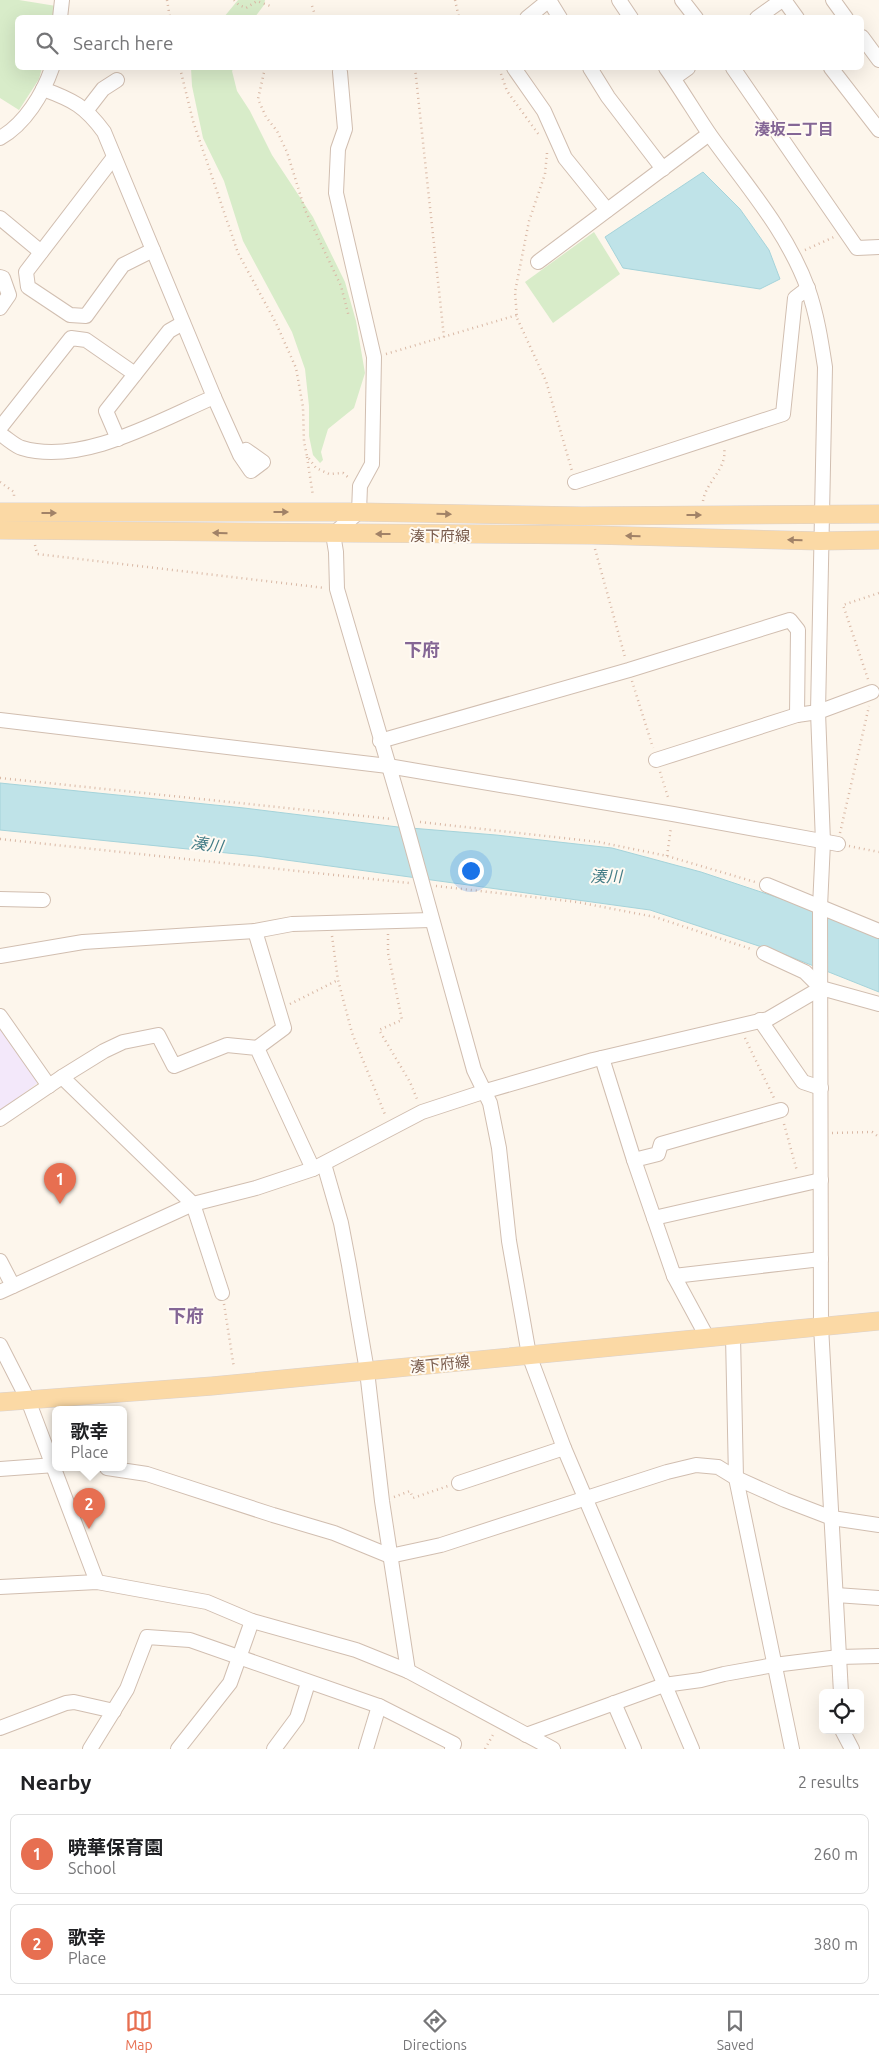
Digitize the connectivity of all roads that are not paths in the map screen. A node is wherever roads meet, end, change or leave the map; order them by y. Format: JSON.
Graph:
{"nodes":[{"id":1,"x":62,"y":0,"type":"edge"},
{"id":2,"x":549,"y":0,"type":"edge"},
{"id":3,"x":619,"y":0,"type":"edge"},
{"id":4,"x":682,"y":0,"type":"edge"},
{"id":5,"x":783,"y":0,"type":"edge"},
{"id":6,"x":833,"y":0,"type":"edge"},
{"id":7,"x":60,"y":15,"type":"edge"},
{"id":8,"x":531,"y":15,"type":"edge"},
{"id":9,"x":558,"y":15,"type":"edge"},
{"id":10,"x":629,"y":15,"type":"edge"},
{"id":11,"x":694,"y":15,"type":"edge"},
{"id":12,"x":761,"y":15,"type":"edge"},
{"id":13,"x":795,"y":15,"type":"edge"},
{"id":14,"x":844,"y":15,"type":"edge"},
{"id":15,"x":864,"y":40,"type":"edge"},
{"id":16,"x":879,"y":60,"type":"edge"},
{"id":17,"x":51,"y":70,"type":"edge"},
{"id":18,"x":515,"y":70,"type":"edge"},
{"id":19,"x":591,"y":70,"type":"edge"},
{"id":20,"x":734,"y":70,"type":"edge"},
{"id":21,"x":833,"y":70,"type":"edge"},
{"id":22,"x":340,"y":72,"type":"dead end"},
{"id":23,"x":670,"y":73,"type":"edge"},
{"id":24,"x":117,"y":80,"type":"dead end"},
{"id":25,"x":43,"y":89,"type":"junction"},
{"id":26,"x":86,"y":111,"type":"junction"},
{"id":27,"x":879,"y":130,"type":"edge"},
{"id":28,"x":709,"y":134,"type":"junction"},
{"id":29,"x":0,"y":138,"type":"edge"},
{"id":30,"x":114,"y":158,"type":"junction"},
{"id":31,"x":663,"y":169,"type":"junction"},
{"id":32,"x":607,"y":210,"type":"junction"},
{"id":33,"x":0,"y":218,"type":"edge"},
{"id":34,"x":879,"y":247,"type":"edge"},
{"id":35,"x":153,"y":250,"type":"junction"},
{"id":36,"x":41,"y":252,"type":"junction"},
{"id":37,"x":538,"y":262,"type":"dead end"},
{"id":38,"x":0,"y":276,"type":"edge"},
{"id":39,"x":808,"y":288,"type":"junction"},
{"id":40,"x":0,"y":308,"type":"edge"},
{"id":41,"x":183,"y":323,"type":"junction"},
{"id":42,"x":135,"y":374,"type":"junction"},
{"id":43,"x":214,"y":397,"type":"junction"},
{"id":44,"x":0,"y":428,"type":"edge"},
{"id":45,"x":0,"y":434,"type":"edge"},
{"id":46,"x":118,"y":439,"type":"junction"},
{"id":47,"x":240,"y":455,"type":"dead end"},
{"id":48,"x":575,"y":482,"type":"dead end"},
{"id":49,"x":0,"y":512,"type":"edge"},
{"id":50,"x":359,"y":512,"type":"junction"},
{"id":51,"x":822,"y":514,"type":"junction"},
{"id":52,"x":879,"y":514,"type":"edge"},
{"id":53,"x":0,"y":530,"type":"edge"},
{"id":54,"x":334,"y":534,"type":"junction"},
{"id":55,"x":879,"y":540,"type":"edge"},
{"id":56,"x":820,"y":541,"type":"junction"},
{"id":57,"x":872,"y":692,"type":"road end"},
{"id":58,"x":818,"y":712,"type":"junction"},
{"id":59,"x":797,"y":714,"type":"junction"},
{"id":60,"x":0,"y":720,"type":"edge"},
{"id":61,"x":380,"y":741,"type":"junction"},
{"id":62,"x":656,"y":760,"type":"road end"},
{"id":63,"x":388,"y":766,"type":"junction"},
{"id":64,"x":823,"y":842,"type":"junction"},
{"id":65,"x":838,"y":844,"type":"road end"},
{"id":66,"x":766,"y":885,"type":"road end"},
{"id":67,"x":0,"y":899,"type":"edge"},
{"id":68,"x":43,"y":900,"type":"dead end"},
{"id":69,"x":820,"y":907,"type":"junction"},
{"id":70,"x":431,"y":920,"type":"junction"},
{"id":71,"x":255,"y":931,"type":"junction"},
{"id":72,"x":879,"y":931,"type":"edge"},
{"id":73,"x":764,"y":953,"type":"road end"},
{"id":74,"x":0,"y":956,"type":"edge"},
{"id":75,"x":821,"y":988,"type":"junction"},
{"id":76,"x":879,"y":1004,"type":"edge"},
{"id":77,"x":0,"y":1016,"type":"edge"},
{"id":78,"x":760,"y":1020,"type":"junction"},
{"id":79,"x":257,"y":1048,"type":"junction"},
{"id":80,"x":602,"y":1058,"type":"junction"},
{"id":81,"x":62,"y":1077,"type":"junction"},
{"id":82,"x":49,"y":1086,"type":"junction"},
{"id":83,"x":821,"y":1088,"type":"junction"},
{"id":84,"x":486,"y":1091,"type":"junction"},
{"id":85,"x":781,"y":1110,"type":"dead end"},
{"id":86,"x":0,"y":1119,"type":"edge"},
{"id":87,"x":634,"y":1160,"type":"junction"},
{"id":88,"x":318,"y":1166,"type":"junction"},
{"id":89,"x":821,"y":1180,"type":"junction"},
{"id":90,"x":193,"y":1204,"type":"junction"},
{"id":91,"x":654,"y":1218,"type":"junction"},
{"id":92,"x":821,"y":1259,"type":"junction"},
{"id":93,"x":0,"y":1261,"type":"edge"},
{"id":94,"x":674,"y":1276,"type":"junction"},
{"id":95,"x":6,"y":1289,"type":"edge"},
{"id":96,"x":222,"y":1293,"type":"road end"},
{"id":97,"x":879,"y":1321,"type":"edge"},
{"id":98,"x":821,"y":1326,"type":"junction"},
{"id":99,"x":733,"y":1336,"type":"junction"},
{"id":100,"x":707,"y":1337,"type":"junction"},
{"id":101,"x":0,"y":1345,"type":"edge"},
{"id":102,"x":529,"y":1355,"type":"junction"},
{"id":103,"x":367,"y":1372,"type":"junction"},
{"id":104,"x":28,"y":1400,"type":"junction"},
{"id":105,"x":0,"y":1402,"type":"edge"},
{"id":106,"x":564,"y":1448,"type":"junction"},
{"id":107,"x":52,"y":1460,"type":"edge"},
{"id":108,"x":52,"y":1465,"type":"edge"},
{"id":109,"x":0,"y":1469,"type":"edge"},
{"id":110,"x":56,"y":1471,"type":"edge"},
{"id":111,"x":127,"y":1471,"type":"edge"},
{"id":112,"x":736,"y":1478,"type":"junction"},
{"id":113,"x":459,"y":1483,"type":"road end"},
{"id":114,"x":586,"y":1499,"type":"junction"},
{"id":115,"x":832,"y":1518,"type":"junction"},
{"id":116,"x":879,"y":1526,"type":"edge"},
{"id":117,"x":390,"y":1556,"type":"junction"},
{"id":118,"x":97,"y":1582,"type":"junction"},
{"id":119,"x":0,"y":1587,"type":"edge"},
{"id":120,"x":836,"y":1595,"type":"junction"},
{"id":121,"x":879,"y":1598,"type":"edge"},
{"id":122,"x":252,"y":1621,"type":"junction"},
{"id":123,"x":879,"y":1656,"type":"edge"},
{"id":124,"x":839,"y":1657,"type":"junction"},
{"id":125,"x":238,"y":1658,"type":"junction"},
{"id":126,"x":774,"y":1665,"type":"junction"},
{"id":127,"x":408,"y":1671,"type":"junction"},
{"id":128,"x":308,"y":1683,"type":"junction"},
{"id":129,"x":664,"y":1685,"type":"junction"},
{"id":130,"x":841,"y":1689,"type":"edge"},
{"id":131,"x":614,"y":1703,"type":"junction"},
{"id":132,"x":379,"y":1706,"type":"junction"},
{"id":133,"x":114,"y":1711,"type":"junction"},
{"id":134,"x":0,"y":1728,"type":"edge"},
{"id":135,"x":526,"y":1734,"type":"junction"},
{"id":136,"x":844,"y":1734,"type":"edge"},
{"id":137,"x":90,"y":1749,"type":"edge"},
{"id":138,"x":178,"y":1749,"type":"edge"},
{"id":139,"x":274,"y":1749,"type":"edge"},
{"id":140,"x":366,"y":1749,"type":"edge"},
{"id":141,"x":452,"y":1749,"type":"edge"},
{"id":142,"x":553,"y":1749,"type":"edge"},
{"id":143,"x":634,"y":1749,"type":"edge"},
{"id":144,"x":692,"y":1749,"type":"edge"},
{"id":145,"x":792,"y":1749,"type":"edge"},
{"id":146,"x":852,"y":1749,"type":"edge"}],
"edges":[{"from":1,"to":7,"type":"street"},
{"from":2,"to":8,"type":"street"},
{"from":2,"to":9,"type":"street"},
{"from":3,"to":10,"type":"street"},
{"from":4,"to":11,"type":"street"},
{"from":5,"to":12,"type":"street"},
{"from":5,"to":13,"type":"street"},
{"from":6,"to":14,"type":"street"},
{"from":15,"to":16,"type":"street"},
{"from":17,"to":25,"type":"street"},
{"from":18,"to":32,"type":"street"},
{"from":19,"to":31,"type":"street"},
{"from":20,"to":34,"type":"street"},
{"from":21,"to":27,"type":"street"},
{"from":22,"to":50,"type":"street"},
{"from":23,"to":28,"type":"street"},
{"from":24,"to":26,"type":"street"},
{"from":25,"to":26,"type":"street"},
{"from":25,"to":29,"type":"street"},
{"from":26,"to":30,"type":"street"},
{"from":28,"to":31,"type":"street"},
{"from":28,"to":39,"type":"street"},
{"from":30,"to":35,"type":"street"},
{"from":30,"to":36,"type":"street"},
{"from":31,"to":32,"type":"street"},
{"from":32,"to":37,"type":"street"},
{"from":33,"to":36,"type":"street"},
{"from":35,"to":36,"type":"street"},
{"from":35,"to":41,"type":"street"},
{"from":38,"to":40,"type":"street"},
{"from":39,"to":48,"type":"street"},
{"from":39,"to":51,"type":"street"},
{"from":41,"to":42,"type":"street"},
{"from":41,"to":43,"type":"street"},
{"from":42,"to":44,"type":"street"},
{"from":42,"to":46,"type":"street"},
{"from":43,"to":46,"type":"street"},
{"from":43,"to":47,"type":"street"},
{"from":45,"to":46,"type":"street"},
{"from":49,"to":50,"type":"main road","name":"湊下府線","one_way":true},
{"from":50,"to":51,"type":"main road","name":"湊下府線","one_way":true},
{"from":50,"to":54,"type":"street"},
{"from":51,"to":52,"type":"main road","name":"湊下府線"},
{"from":51,"to":56,"type":"street"},
{"from":54,"to":53,"type":"main road","name":"湊下府線","one_way":true},
{"from":56,"to":54,"type":"main road","name":"湊下府線","one_way":true},
{"from":54,"to":61,"type":"street"},
{"from":55,"to":56,"type":"main road","name":"湊下府線"},
{"from":56,"to":58,"type":"street"},
{"from":57,"to":58,"type":"street"},
{"from":58,"to":59,"type":"street"},
{"from":58,"to":64,"type":"street"},
{"from":59,"to":61,"type":"street"},
{"from":59,"to":62,"type":"street"},
{"from":60,"to":63,"type":"street"},
{"from":61,"to":63,"type":"street"},
{"from":63,"to":64,"type":"street"},
{"from":63,"to":70,"type":"street"},
{"from":64,"to":65,"type":"street"},
{"from":64,"to":69,"type":"street"},
{"from":66,"to":69,"type":"street"},
{"from":67,"to":68,"type":"street"},
{"from":69,"to":72,"type":"street"},
{"from":69,"to":75,"type":"street"},
{"from":70,"to":71,"type":"street"},
{"from":70,"to":84,"type":"street"},
{"from":71,"to":74,"type":"street"},
{"from":71,"to":79,"type":"street"},
{"from":73,"to":75,"type":"street"},
{"from":75,"to":76,"type":"street"},
{"from":75,"to":78,"type":"street"},
{"from":75,"to":83,"type":"street"},
{"from":77,"to":82,"type":"street"},
{"from":78,"to":80,"type":"street"},
{"from":78,"to":83,"type":"street"},
{"from":79,"to":81,"type":"street"},
{"from":79,"to":88,"type":"street"},
{"from":80,"to":84,"type":"street"},
{"from":80,"to":87,"type":"street"},
{"from":81,"to":82,"type":"street"},
{"from":81,"to":90,"type":"street"},
{"from":82,"to":86,"type":"street"},
{"from":83,"to":89,"type":"street"},
{"from":84,"to":88,"type":"street"},
{"from":84,"to":102,"type":"street"},
{"from":85,"to":87,"type":"street"},
{"from":87,"to":91,"type":"street"},
{"from":88,"to":90,"type":"street"},
{"from":88,"to":103,"type":"street"},
{"from":89,"to":91,"type":"street"},
{"from":89,"to":92,"type":"street"},
{"from":90,"to":95,"type":"street"},
{"from":90,"to":96,"type":"street"},
{"from":91,"to":94,"type":"street"},
{"from":92,"to":94,"type":"street"},
{"from":92,"to":98,"type":"street"},
{"from":93,"to":95,"type":"street"},
{"from":94,"to":100,"type":"street"},
{"from":97,"to":98,"type":"main road","name":"湊下府線"},
{"from":98,"to":99,"type":"main road","name":"湊下府線"},
{"from":98,"to":115,"type":"street"},
{"from":99,"to":100,"type":"main road","name":"湊下府線"},
{"from":99,"to":112,"type":"street"},
{"from":100,"to":102,"type":"main road","name":"湊下府線"},
{"from":101,"to":104,"type":"street"},
{"from":102,"to":103,"type":"main road","name":"湊下府線"},
{"from":102,"to":106,"type":"street"},
{"from":103,"to":104,"type":"main road","name":"湊下府線"},
{"from":103,"to":117,"type":"street"},
{"from":104,"to":105,"type":"main road","name":"湊下府線"},
{"from":104,"to":107,"type":"street"},
{"from":106,"to":113,"type":"street"},
{"from":106,"to":114,"type":"street"},
{"from":108,"to":109,"type":"street"},
{"from":110,"to":118,"type":"street"},
{"from":111,"to":117,"type":"street"},
{"from":112,"to":114,"type":"street"},
{"from":112,"to":115,"type":"street"},
{"from":112,"to":126,"type":"street"},
{"from":114,"to":117,"type":"street"},
{"from":114,"to":129,"type":"street"},
{"from":115,"to":116,"type":"street"},
{"from":115,"to":120,"type":"street"},
{"from":117,"to":127,"type":"street"},
{"from":118,"to":119,"type":"street"},
{"from":118,"to":122,"type":"street"},
{"from":120,"to":121,"type":"street"},
{"from":120,"to":124,"type":"street"},
{"from":122,"to":125,"type":"street"},
{"from":122,"to":127,"type":"street"},
{"from":123,"to":124,"type":"street"},
{"from":124,"to":126,"type":"street"},
{"from":124,"to":130,"type":"street"},
{"from":125,"to":128,"type":"street"},
{"from":125,"to":133,"type":"street"},
{"from":125,"to":138,"type":"street"},
{"from":126,"to":129,"type":"street"},
{"from":126,"to":145,"type":"street"},
{"from":127,"to":135,"type":"street"},
{"from":128,"to":132,"type":"street"},
{"from":128,"to":139,"type":"street"},
{"from":129,"to":131,"type":"street"},
{"from":129,"to":144,"type":"street"},
{"from":131,"to":135,"type":"street"},
{"from":131,"to":143,"type":"street"},
{"from":132,"to":140,"type":"street"},
{"from":132,"to":141,"type":"street"},
{"from":133,"to":134,"type":"street"},
{"from":133,"to":137,"type":"street"},
{"from":135,"to":142,"type":"street"},
{"from":136,"to":146,"type":"street"}]}
